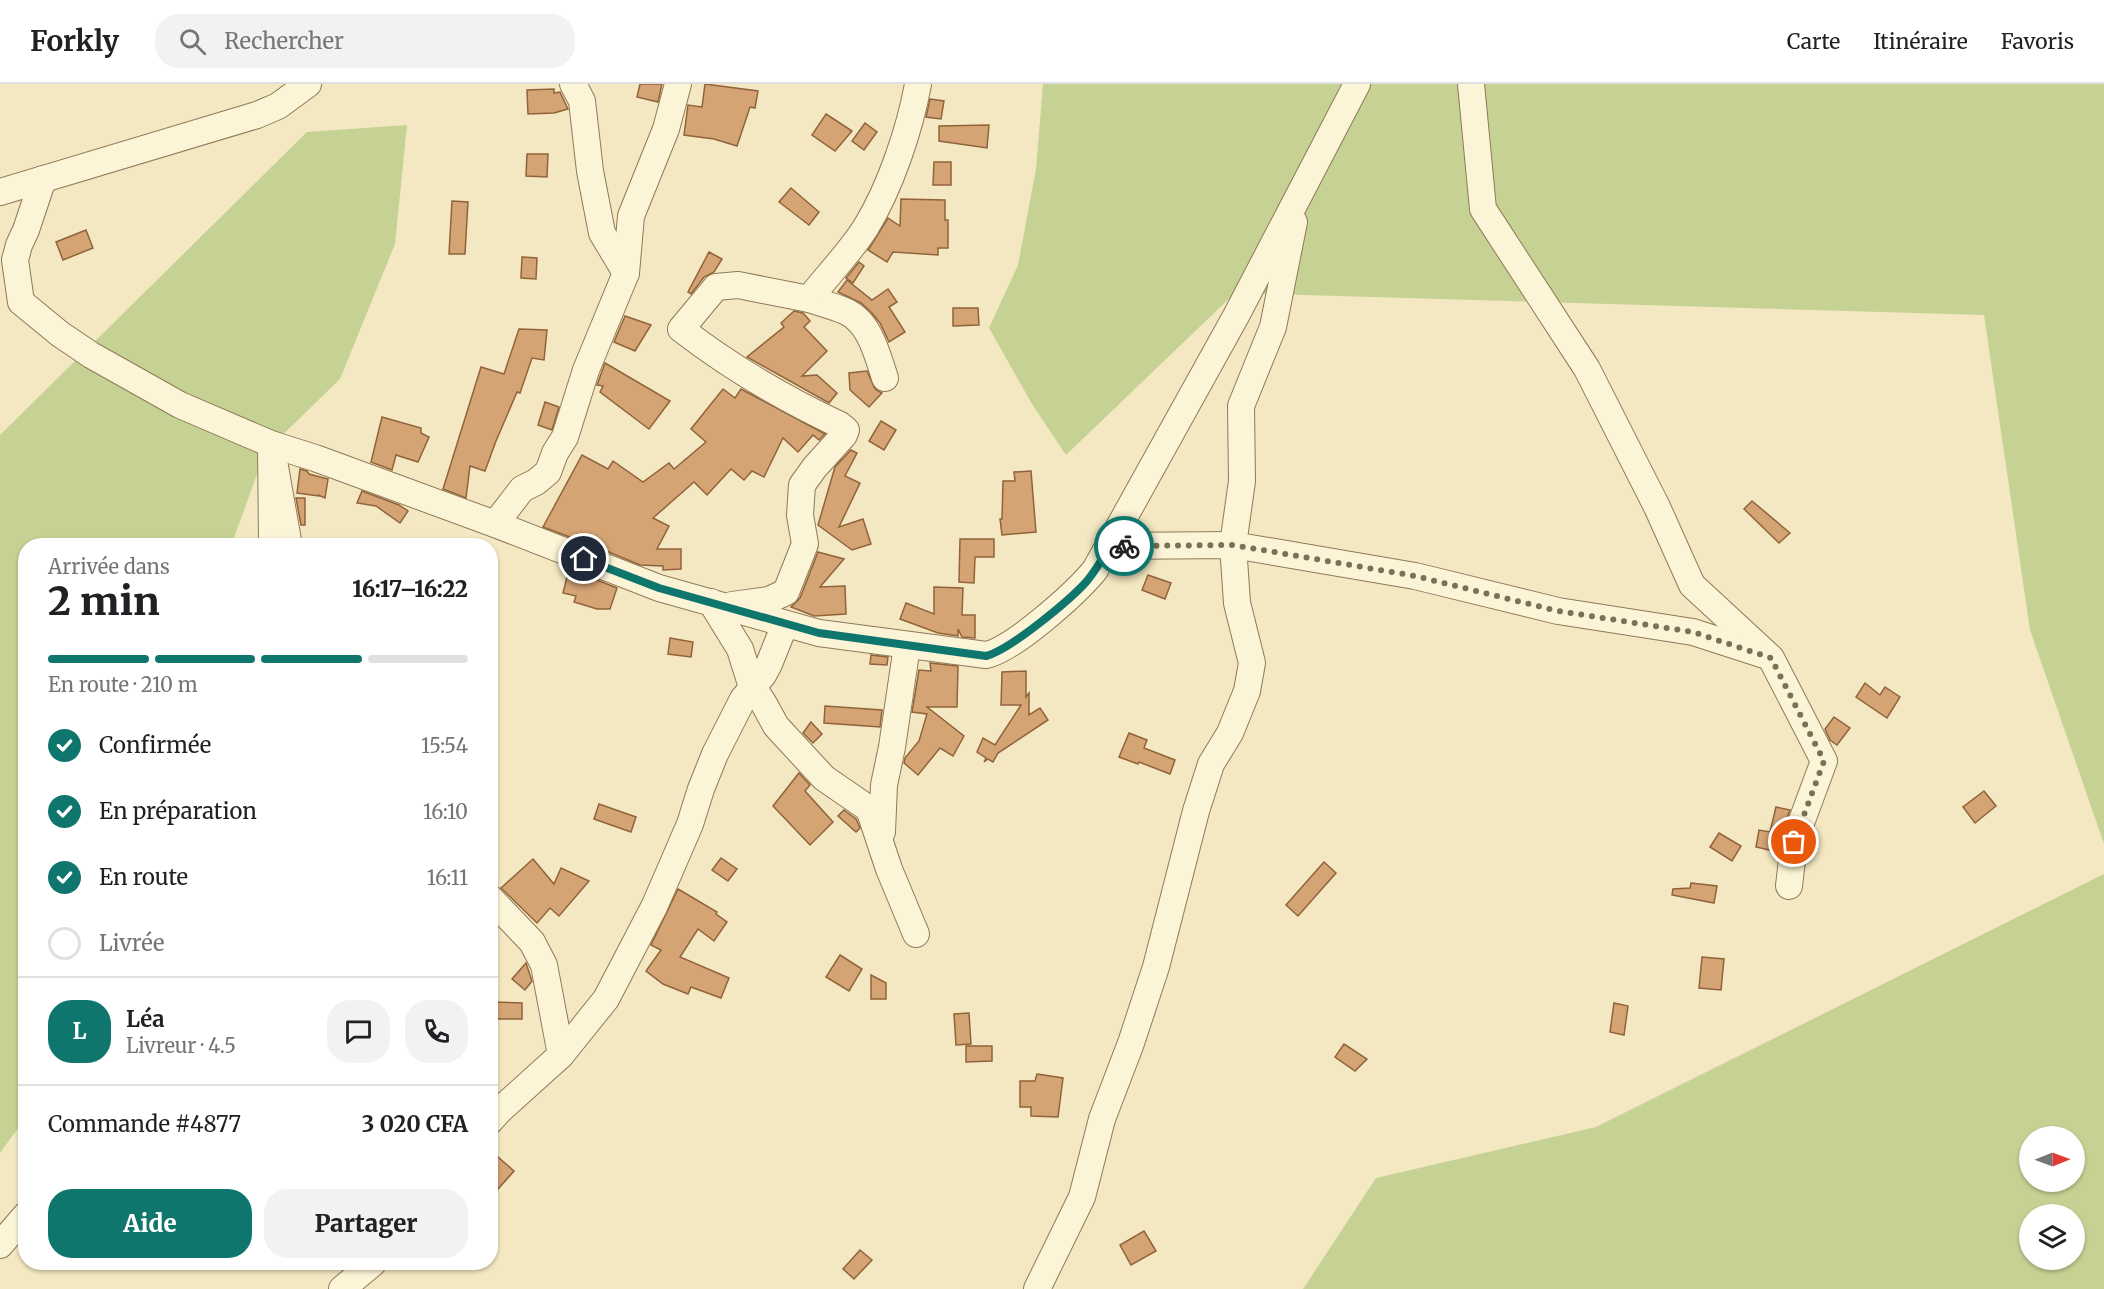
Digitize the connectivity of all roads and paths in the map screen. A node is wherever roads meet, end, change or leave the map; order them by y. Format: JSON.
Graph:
{"nodes":[{"id":1,"x":308,"y":84,"type":"edge"},
{"id":2,"x":573,"y":84,"type":"edge"},
{"id":3,"x":678,"y":84,"type":"edge"},
{"id":4,"x":918,"y":84,"type":"edge"},
{"id":5,"x":1357,"y":84,"type":"edge"},
{"id":6,"x":1471,"y":84,"type":"edge"},
{"id":7,"x":43,"y":179,"type":"junction"},
{"id":8,"x":0,"y":192,"type":"edge"},
{"id":9,"x":1300,"y":192,"type":"junction"},
{"id":10,"x":626,"y":273,"type":"junction"},
{"id":11,"x":809,"y":299,"type":"junction"},
{"id":12,"x":885,"y":378,"type":"dead end"},
{"id":13,"x":271,"y":444,"type":"junction"},
{"id":14,"x":495,"y":524,"type":"junction"},
{"id":15,"x":272,"y":538,"type":"edge"},
{"id":16,"x":289,"y":538,"type":"edge"},
{"id":17,"x":1233,"y":545,"type":"junction"},
{"id":18,"x":1110,"y":546,"type":"junction"},
{"id":19,"x":711,"y":602,"type":"junction"},
{"id":20,"x":785,"y":624,"type":"junction"},
{"id":21,"x":907,"y":646,"type":"junction"},
{"id":22,"x":1771,"y":658,"type":"junction"},
{"id":23,"x":752,"y":688,"type":"junction"},
{"id":24,"x":889,"y":869,"type":"junction"},
{"id":25,"x":1789,"y":886,"type":"dead end"},
{"id":26,"x":498,"y":906,"type":"edge"},
{"id":27,"x":916,"y":934,"type":"dead end"},
{"id":28,"x":561,"y":1055,"type":"junction"},
{"id":29,"x":498,"y":1112,"type":"edge"},
{"id":30,"x":18,"y":1224,"type":"edge"},
{"id":31,"x":0,"y":1245,"type":"edge"},
{"id":32,"x":365,"y":1270,"type":"edge"},
{"id":33,"x":342,"y":1289,"type":"edge"},
{"id":34,"x":1037,"y":1289,"type":"edge"}],
"edges":[{"from":1,"to":7,"type":"street"},
{"from":2,"to":10,"type":"street"},
{"from":3,"to":10,"type":"street"},
{"from":4,"to":11,"type":"street"},
{"from":5,"to":9,"type":"street"},
{"from":6,"to":22,"type":"street"},
{"from":7,"to":8,"type":"street"},
{"from":7,"to":13,"type":"street"},
{"from":9,"to":17,"type":"street"},
{"from":9,"to":18,"type":"street"},
{"from":10,"to":14,"type":"street"},
{"from":11,"to":12,"type":"street"},
{"from":11,"to":19,"type":"street"},
{"from":13,"to":14,"type":"street"},
{"from":13,"to":15,"type":"street"},
{"from":13,"to":16,"type":"street"},
{"from":14,"to":19,"type":"street"},
{"from":17,"to":18,"type":"street"},
{"from":17,"to":22,"type":"street"},
{"from":17,"to":34,"type":"street"},
{"from":18,"to":21,"type":"street"},
{"from":19,"to":20,"type":"street"},
{"from":19,"to":23,"type":"street"},
{"from":20,"to":21,"type":"street"},
{"from":20,"to":23,"type":"street"},
{"from":21,"to":24,"type":"street"},
{"from":22,"to":25,"type":"street"},
{"from":23,"to":24,"type":"street"},
{"from":23,"to":28,"type":"street"},
{"from":24,"to":27,"type":"street"},
{"from":26,"to":28,"type":"street"},
{"from":28,"to":29,"type":"street"},
{"from":30,"to":31,"type":"street"},
{"from":32,"to":33,"type":"street"}]}
